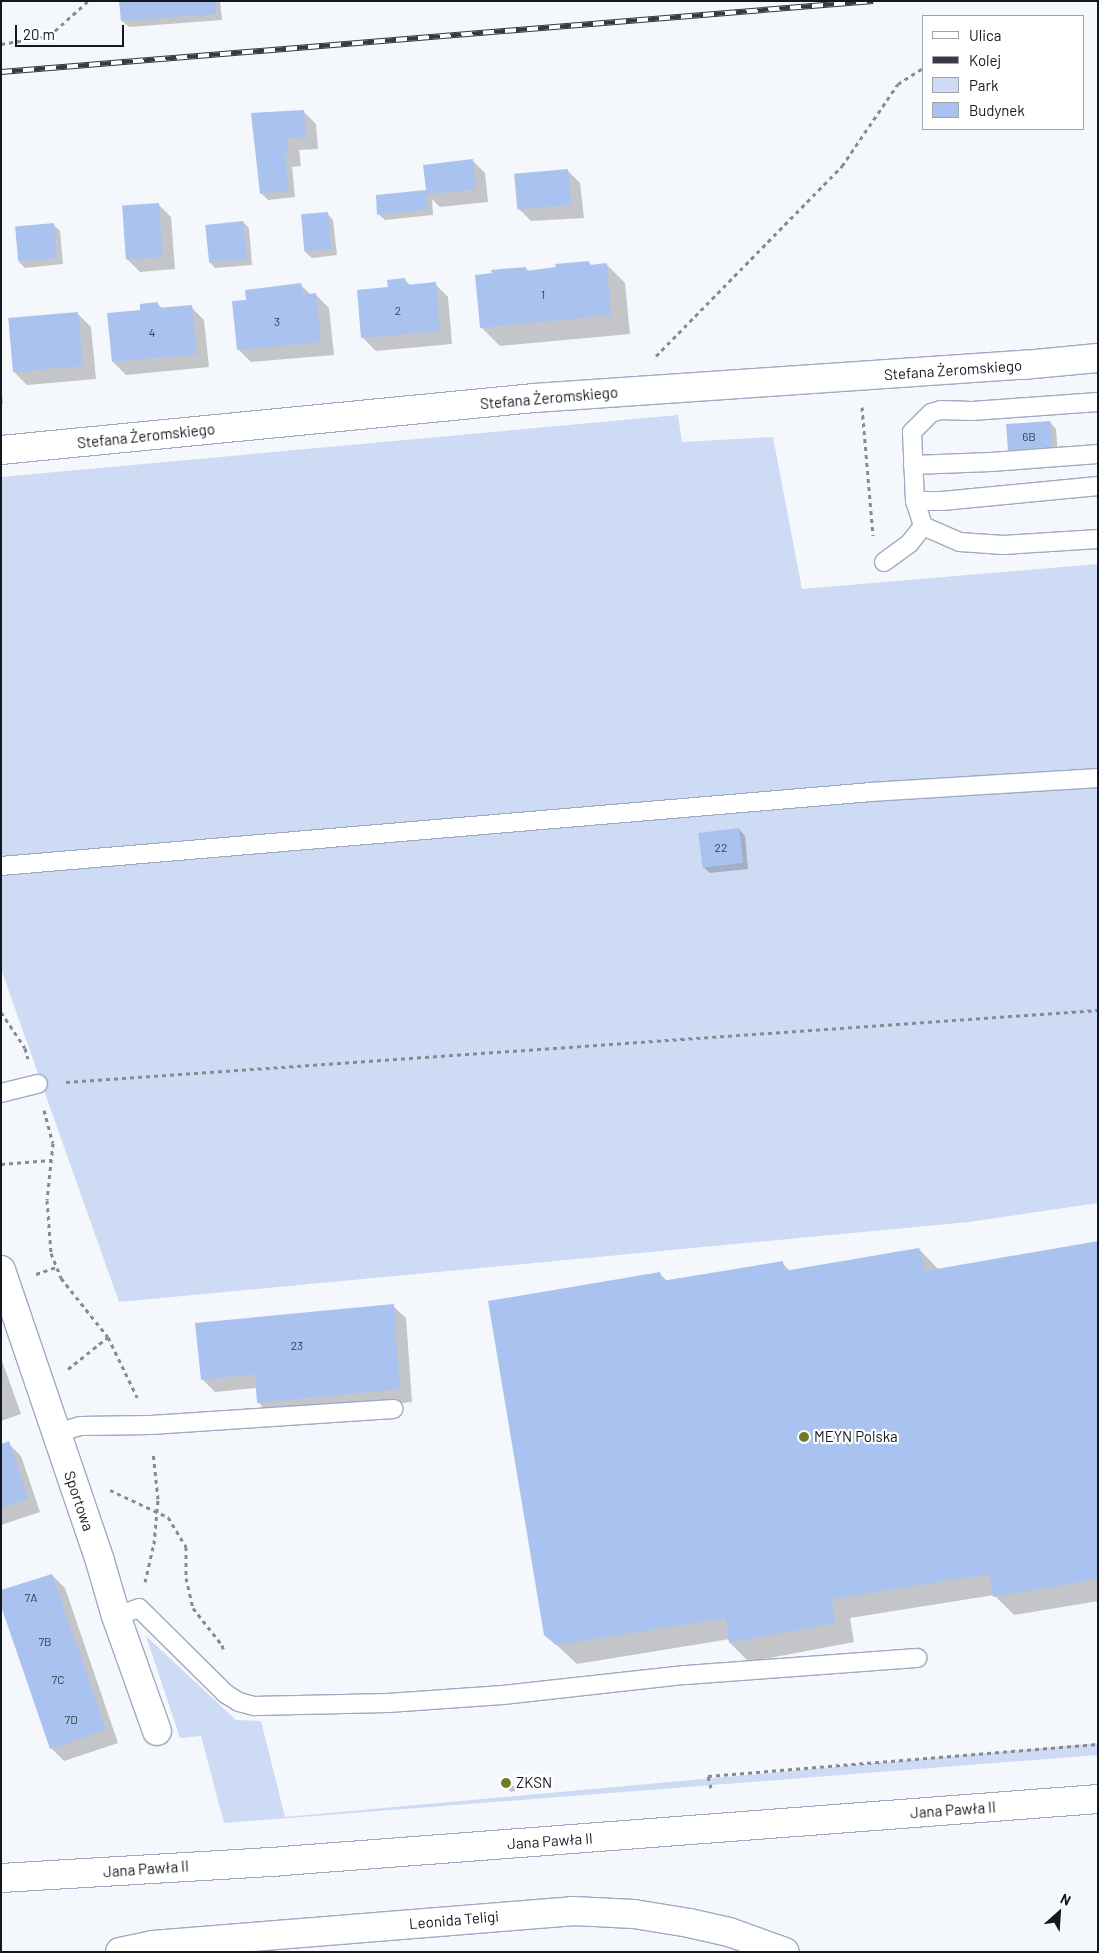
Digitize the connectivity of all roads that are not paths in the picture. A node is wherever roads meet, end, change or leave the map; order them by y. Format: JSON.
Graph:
{"nodes":[{"id":1,"x":1098,"y":358,"type":"edge"},
{"id":2,"x":1098,"y":402,"type":"edge"},
{"id":3,"x":1,"y":450,"type":"edge"},
{"id":4,"x":1098,"y":454,"type":"edge"},
{"id":5,"x":913,"y":465,"type":"junction"},
{"id":6,"x":1098,"y":486,"type":"edge"},
{"id":7,"x":914,"y":501,"type":"junction"},
{"id":8,"x":923,"y":526,"type":"junction"},
{"id":9,"x":1098,"y":539,"type":"edge"},
{"id":10,"x":884,"y":562,"type":"dead end"},
{"id":11,"x":1098,"y":778,"type":"edge"},
{"id":12,"x":1,"y":866,"type":"edge"},
{"id":13,"x":38,"y":1084,"type":"road end"},
{"id":14,"x":1,"y":1093,"type":"edge"},
{"id":15,"x":1,"y":1270,"type":"edge"},
{"id":16,"x":394,"y":1409,"type":"dead end"},
{"id":17,"x":56,"y":1434,"type":"junction"},
{"id":18,"x":128,"y":1612,"type":"junction"},
{"id":19,"x":917,"y":1658,"type":"dead end"},
{"id":20,"x":157,"y":1731,"type":"dead end"},
{"id":21,"x":1098,"y":1799,"type":"edge"},
{"id":22,"x":1,"y":1878,"type":"edge"},
{"id":23,"x":120,"y":1952,"type":"edge"},
{"id":24,"x":785,"y":1952,"type":"edge"}],
"edges":[{"from":1,"to":3,"type":"street","name":"Stefana Żeromskiego"},
{"from":2,"to":5,"type":"lane"},
{"from":4,"to":5,"type":"lane"},
{"from":5,"to":7,"type":"lane"},
{"from":6,"to":7,"type":"lane"},
{"from":7,"to":8,"type":"lane"},
{"from":8,"to":9,"type":"lane"},
{"from":8,"to":10,"type":"lane"},
{"from":11,"to":12,"type":"lane"},
{"from":13,"to":14,"type":"lane"},
{"from":15,"to":17,"type":"street","name":"Sportowa"},
{"from":16,"to":17,"type":"lane"},
{"from":17,"to":18,"type":"street","name":"Sportowa"},
{"from":18,"to":19,"type":"lane"},
{"from":18,"to":20,"type":"street","name":"Sportowa"},
{"from":21,"to":22,"type":"street","name":"Jana Pawła II"},
{"from":23,"to":24,"type":"street","name":"Leonida Teligi"}]}
